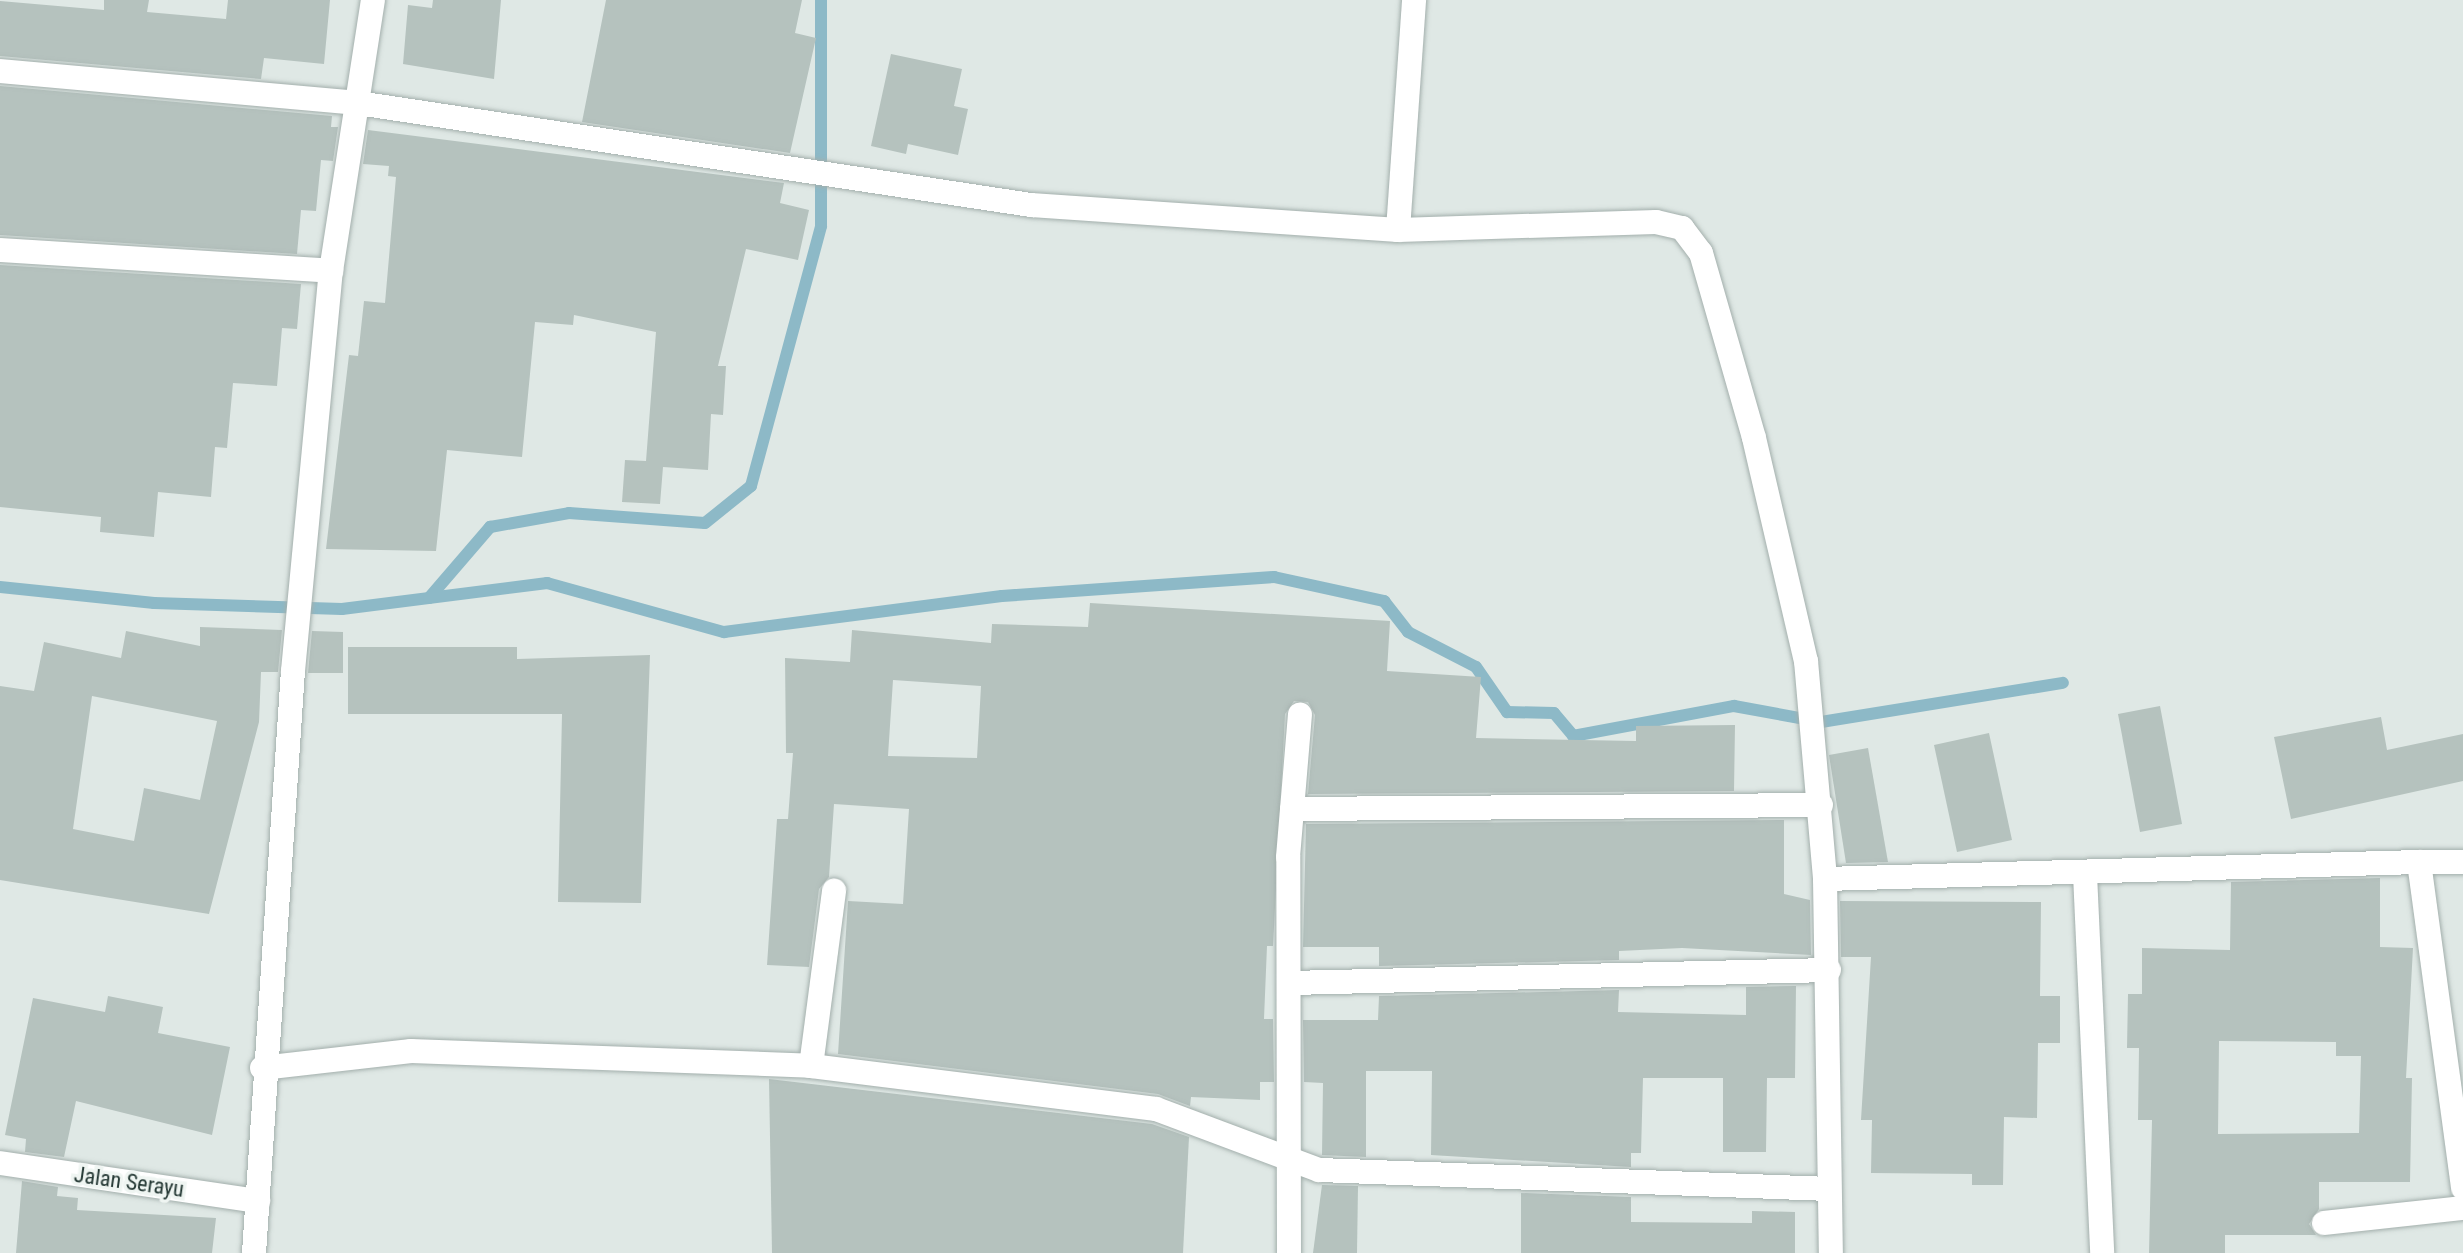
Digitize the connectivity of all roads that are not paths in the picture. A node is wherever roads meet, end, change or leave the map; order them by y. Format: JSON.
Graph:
{"nodes":[{"id":1,"x":373,"y":0,"type":"edge"},
{"id":2,"x":1414,"y":0,"type":"edge"},
{"id":3,"x":0,"y":71,"type":"edge"},
{"id":4,"x":358,"y":103,"type":"junction"},
{"id":5,"x":1398,"y":230,"type":"junction"},
{"id":6,"x":0,"y":250,"type":"edge"},
{"id":7,"x":331,"y":271,"type":"junction"},
{"id":8,"x":1300,"y":715,"type":"dead end"},
{"id":9,"x":1820,"y":795,"type":"junction"},
{"id":10,"x":1292,"y":809,"type":"junction"},
{"id":11,"x":2419,"y":862,"type":"junction"},
{"id":12,"x":2463,"y":862,"type":"edge"},
{"id":13,"x":2085,"y":874,"type":"junction"},
{"id":14,"x":1825,"y":879,"type":"junction"},
{"id":15,"x":834,"y":891,"type":"dead end"},
{"id":16,"x":1829,"y":970,"type":"junction"},
{"id":17,"x":1290,"y":983,"type":"junction"},
{"id":18,"x":811,"y":1066,"type":"junction"},
{"id":19,"x":262,"y":1068,"type":"junction"},
{"id":20,"x":1293,"y":1161,"type":"junction"},
{"id":21,"x":0,"y":1163,"type":"edge"},
{"id":22,"x":2463,"y":1188,"type":"edge"},
{"id":23,"x":1829,"y":1189,"type":"junction"},
{"id":24,"x":258,"y":1201,"type":"junction"},
{"id":25,"x":2463,"y":1208,"type":"edge"},
{"id":26,"x":2324,"y":1223,"type":"dead end"},
{"id":27,"x":254,"y":1253,"type":"edge"},
{"id":28,"x":1289,"y":1253,"type":"edge"},
{"id":29,"x":1831,"y":1253,"type":"edge"},
{"id":30,"x":2102,"y":1253,"type":"edge"}],
"edges":[{"from":1,"to":4,"type":"street"},
{"from":2,"to":5,"type":"street"},
{"from":3,"to":4,"type":"street"},
{"from":4,"to":5,"type":"street"},
{"from":4,"to":7,"type":"street"},
{"from":5,"to":9,"type":"street"},
{"from":6,"to":7,"type":"street"},
{"from":7,"to":19,"type":"street"},
{"from":8,"to":10,"type":"street"},
{"from":9,"to":10,"type":"street"},
{"from":9,"to":14,"type":"street"},
{"from":10,"to":17,"type":"street"},
{"from":11,"to":12,"type":"street"},
{"from":11,"to":13,"type":"street"},
{"from":11,"to":22,"type":"street"},
{"from":13,"to":14,"type":"street"},
{"from":13,"to":30,"type":"street"},
{"from":14,"to":16,"type":"street"},
{"from":15,"to":18,"type":"street"},
{"from":16,"to":17,"type":"street"},
{"from":16,"to":23,"type":"street"},
{"from":17,"to":20,"type":"street"},
{"from":18,"to":19,"type":"street"},
{"from":18,"to":20,"type":"street"},
{"from":19,"to":24,"type":"street"},
{"from":20,"to":23,"type":"street"},
{"from":20,"to":28,"type":"street"},
{"from":21,"to":24,"type":"street","name":"Jalan Serayu"},
{"from":23,"to":29,"type":"street"},
{"from":24,"to":27,"type":"street"},
{"from":25,"to":26,"type":"street"}]}
